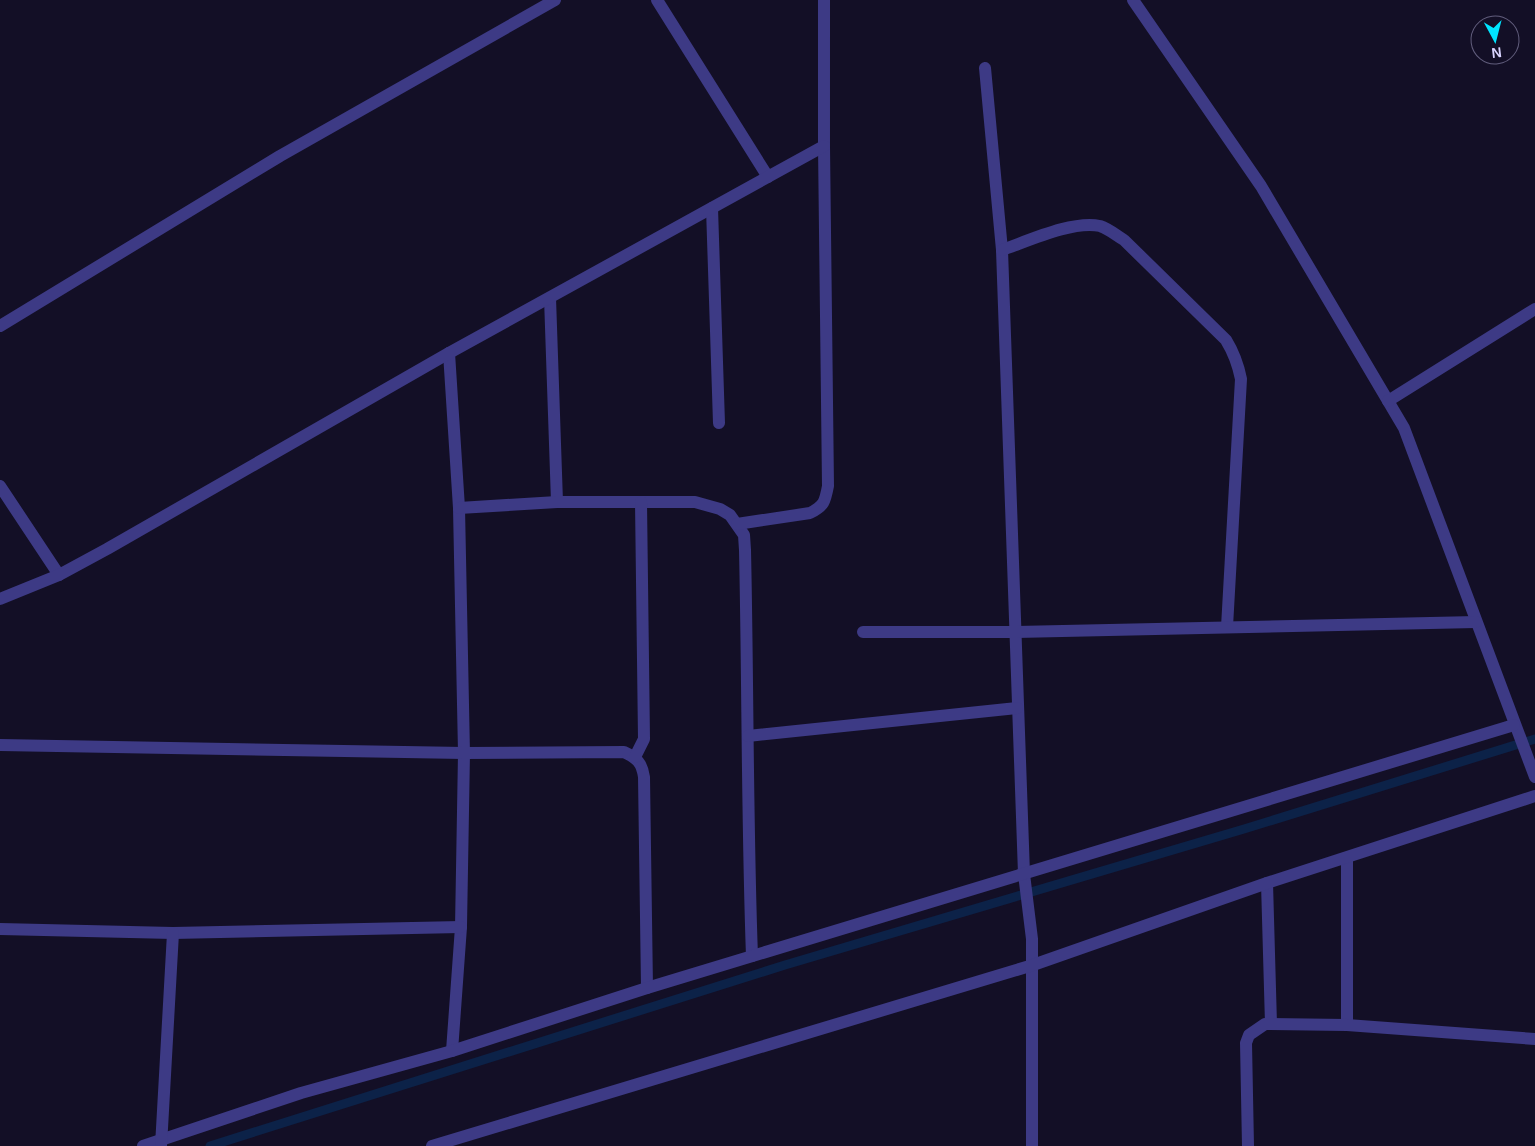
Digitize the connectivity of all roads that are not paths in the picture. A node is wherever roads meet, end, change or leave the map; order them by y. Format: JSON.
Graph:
{"nodes":[{"id":1,"x":556,"y":0,"type":"edge"},
{"id":2,"x":657,"y":0,"type":"edge"},
{"id":3,"x":824,"y":0,"type":"edge"},
{"id":4,"x":1133,"y":0,"type":"edge"},
{"id":5,"x":985,"y":68,"type":"dead end"},
{"id":6,"x":824,"y":146,"type":"junction"},
{"id":7,"x":768,"y":177,"type":"junction"},
{"id":8,"x":712,"y":208,"type":"junction"},
{"id":9,"x":1002,"y":250,"type":"junction"},
{"id":10,"x":550,"y":298,"type":"junction"},
{"id":11,"x":1535,"y":310,"type":"edge"},
{"id":12,"x":0,"y":326,"type":"edge"},
{"id":13,"x":449,"y":354,"type":"junction"},
{"id":14,"x":1388,"y":401,"type":"junction"},
{"id":15,"x":719,"y":423,"type":"dead end"},
{"id":16,"x":0,"y":486,"type":"edge"},
{"id":17,"x":557,"y":502,"type":"junction"},
{"id":18,"x":641,"y":502,"type":"junction"},
{"id":19,"x":459,"y":508,"type":"junction"},
{"id":20,"x":737,"y":524,"type":"junction"},
{"id":21,"x":59,"y":575,"type":"junction"},
{"id":22,"x":0,"y":599,"type":"edge"},
{"id":23,"x":1476,"y":622,"type":"junction"},
{"id":24,"x":1226,"y":627,"type":"junction"},
{"id":25,"x":863,"y":632,"type":"dead end"},
{"id":26,"x":1016,"y":632,"type":"junction"},
{"id":27,"x":1017,"y":708,"type":"junction"},
{"id":28,"x":1516,"y":729,"type":"junction"},
{"id":29,"x":748,"y":736,"type":"junction"},
{"id":30,"x":0,"y":745,"type":"edge"},
{"id":31,"x":464,"y":753,"type":"junction"},
{"id":32,"x":635,"y":757,"type":"junction"},
{"id":33,"x":1534,"y":775,"type":"edge"},
{"id":34,"x":1535,"y":796,"type":"edge"},
{"id":35,"x":1347,"y":858,"type":"junction"},
{"id":36,"x":1024,"y":874,"type":"junction"},
{"id":37,"x":1267,"y":883,"type":"junction"},
{"id":38,"x":461,"y":927,"type":"junction"},
{"id":39,"x":0,"y":929,"type":"edge"},
{"id":40,"x":173,"y":933,"type":"junction"},
{"id":41,"x":752,"y":956,"type":"junction"},
{"id":42,"x":1033,"y":965,"type":"junction"},
{"id":43,"x":647,"y":988,"type":"junction"},
{"id":44,"x":1271,"y":1024,"type":"junction"},
{"id":45,"x":1348,"y":1025,"type":"junction"},
{"id":46,"x":1535,"y":1039,"type":"edge"},
{"id":47,"x":452,"y":1051,"type":"junction"},
{"id":48,"x":161,"y":1143,"type":"edge"},
{"id":49,"x":143,"y":1146,"type":"edge"},
{"id":50,"x":432,"y":1146,"type":"edge"},
{"id":51,"x":1032,"y":1146,"type":"edge"},
{"id":52,"x":1248,"y":1146,"type":"edge"}],
"edges":[{"from":1,"to":12,"type":"street"},
{"from":2,"to":7,"type":"street"},
{"from":3,"to":6,"type":"street"},
{"from":4,"to":14,"type":"street"},
{"from":5,"to":9,"type":"street"},
{"from":6,"to":7,"type":"street"},
{"from":6,"to":20,"type":"street"},
{"from":7,"to":8,"type":"street"},
{"from":8,"to":10,"type":"street"},
{"from":8,"to":15,"type":"street"},
{"from":9,"to":24,"type":"street"},
{"from":9,"to":26,"type":"street"},
{"from":10,"to":13,"type":"street"},
{"from":10,"to":17,"type":"street"},
{"from":11,"to":14,"type":"street"},
{"from":13,"to":19,"type":"street"},
{"from":13,"to":21,"type":"street"},
{"from":14,"to":23,"type":"street"},
{"from":16,"to":21,"type":"street"},
{"from":17,"to":18,"type":"street"},
{"from":17,"to":19,"type":"street"},
{"from":18,"to":20,"type":"street"},
{"from":18,"to":32,"type":"street"},
{"from":19,"to":31,"type":"street"},
{"from":20,"to":29,"type":"street"},
{"from":21,"to":22,"type":"street"},
{"from":23,"to":24,"type":"street"},
{"from":23,"to":28,"type":"street"},
{"from":24,"to":26,"type":"street"},
{"from":25,"to":26,"type":"street"},
{"from":26,"to":27,"type":"street"},
{"from":27,"to":29,"type":"street"},
{"from":27,"to":36,"type":"street"},
{"from":28,"to":33,"type":"street"},
{"from":28,"to":36,"type":"street"},
{"from":29,"to":41,"type":"street"},
{"from":30,"to":31,"type":"street"},
{"from":31,"to":32,"type":"street"},
{"from":31,"to":38,"type":"street"},
{"from":32,"to":43,"type":"street"},
{"from":34,"to":35,"type":"street"},
{"from":35,"to":37,"type":"street"},
{"from":35,"to":45,"type":"street"},
{"from":36,"to":41,"type":"street"},
{"from":36,"to":42,"type":"street"},
{"from":37,"to":42,"type":"street"},
{"from":37,"to":44,"type":"street"},
{"from":38,"to":40,"type":"street"},
{"from":38,"to":47,"type":"street"},
{"from":39,"to":40,"type":"street"},
{"from":40,"to":48,"type":"street"},
{"from":41,"to":43,"type":"street"},
{"from":42,"to":50,"type":"street"},
{"from":42,"to":51,"type":"street"},
{"from":43,"to":47,"type":"street"},
{"from":44,"to":45,"type":"street"},
{"from":44,"to":52,"type":"street"},
{"from":45,"to":46,"type":"street"},
{"from":47,"to":48,"type":"street"},
{"from":48,"to":49,"type":"street"}]}
